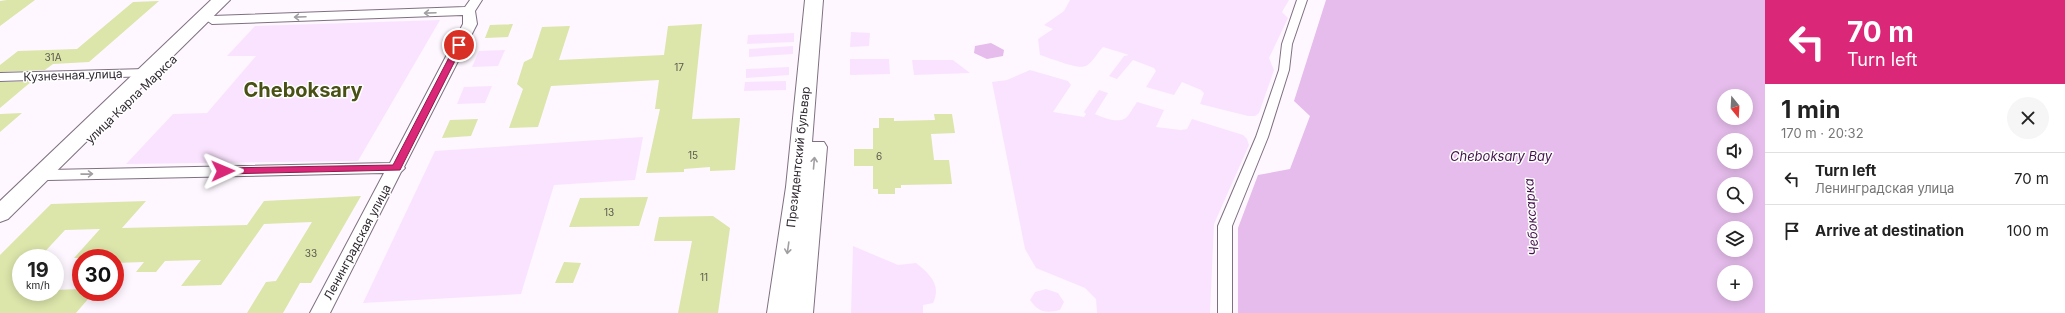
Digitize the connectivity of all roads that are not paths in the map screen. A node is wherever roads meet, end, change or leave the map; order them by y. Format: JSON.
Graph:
{"nodes":[{"id":1,"x":221,"y":0,"type":"edge"},
{"id":2,"x":233,"y":0,"type":"edge"},
{"id":3,"x":1302,"y":0,"type":"edge"},
{"id":4,"x":472,"y":6,"type":"edge"},
{"id":5,"x":819,"y":8,"type":"edge"},
{"id":6,"x":212,"y":20,"type":"junction"},
{"id":7,"x":145,"y":73,"type":"junction"},
{"id":8,"x":0,"y":77,"type":"edge"},
{"id":9,"x":397,"y":168,"type":"junction"},
{"id":10,"x":44,"y":175,"type":"junction"},
{"id":11,"x":0,"y":214,"type":"edge"},
{"id":12,"x":800,"y":227,"type":"junction"},
{"id":13,"x":320,"y":313,"type":"edge"},
{"id":14,"x":780,"y":313,"type":"edge"},
{"id":15,"x":800,"y":313,"type":"edge"},
{"id":16,"x":1225,"y":313,"type":"edge"}],
"edges":[{"from":1,"to":7,"type":"main road","name":"улица Карла Маркса"},
{"from":2,"to":6,"type":"main road","name":"улица Карла Маркса"},
{"from":3,"to":16,"type":"street"},
{"from":4,"to":6,"type":"street","one_way":true},
{"from":4,"to":9,"type":"street","name":"Ленинградская улица"},
{"from":5,"to":12,"type":"main road","name":"Президентский бульвар"},
{"from":6,"to":10,"type":"main road","name":"улица Карла Маркса"},
{"from":7,"to":8,"type":"street","name":"Кузнечная улица"},
{"from":7,"to":10,"type":"main road","name":"улица Карла Маркса"},
{"from":10,"to":9,"type":"street","one_way":true},
{"from":9,"to":13,"type":"street","name":"Ленинградская улица"},
{"from":10,"to":11,"type":"main road","name":"улица Карла Маркса"},
{"from":12,"to":14,"type":"main road","name":"Президентский бульвар","one_way":true},
{"from":12,"to":15,"type":"main road","name":"Президентский бульвар"}]}
